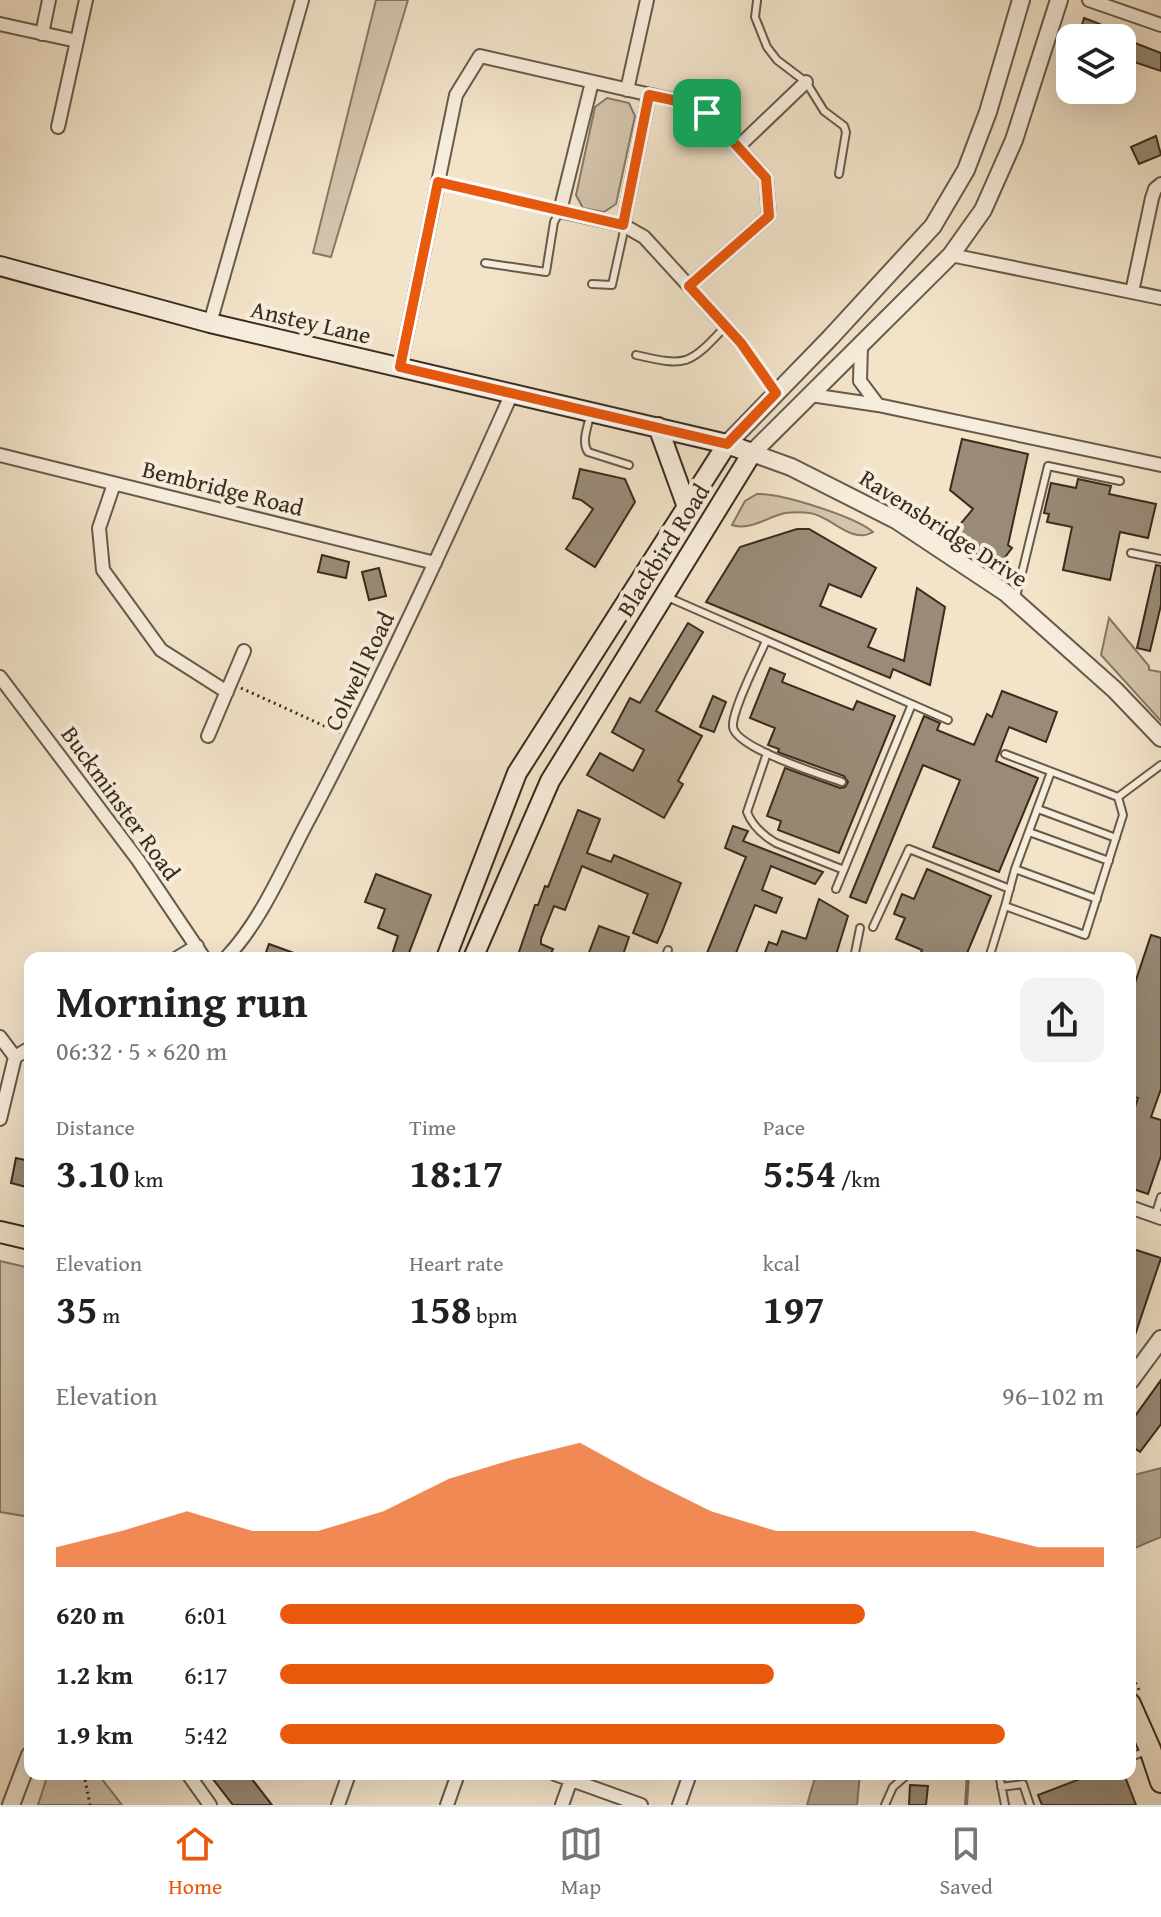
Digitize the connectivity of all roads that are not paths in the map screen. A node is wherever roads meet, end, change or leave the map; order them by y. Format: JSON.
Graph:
{"nodes":[{"id":1,"x":49,"y":0,"type":"edge"},
{"id":2,"x":86,"y":0,"type":"edge"},
{"id":3,"x":302,"y":0,"type":"edge"},
{"id":4,"x":647,"y":0,"type":"edge"},
{"id":5,"x":1021,"y":0,"type":"edge"},
{"id":6,"x":1059,"y":0,"type":"edge"},
{"id":7,"x":1089,"y":0,"type":"edge"},
{"id":8,"x":757,"y":1,"type":"edge"},
{"id":9,"x":0,"y":24,"type":"edge"},
{"id":10,"x":1161,"y":25,"type":"edge"},
{"id":11,"x":42,"y":34,"type":"junction"},
{"id":12,"x":77,"y":41,"type":"junction"},
{"id":13,"x":592,"y":82,"type":"junction"},
{"id":14,"x":806,"y":82,"type":"junction"},
{"id":15,"x":627,"y":90,"type":"junction"},
{"id":16,"x":649,"y":95,"type":"junction"},
{"id":17,"x":58,"y":127,"type":"dead end"},
{"id":18,"x":738,"y":147,"type":"junction"},
{"id":19,"x":839,"y":174,"type":"dead end"},
{"id":20,"x":1161,"y":184,"type":"edge"},
{"id":21,"x":560,"y":211,"type":"junction"},
{"id":22,"x":624,"y":226,"type":"junction"},
{"id":23,"x":951,"y":255,"type":"junction"},
{"id":24,"x":485,"y":263,"type":"dead end"},
{"id":25,"x":0,"y":266,"type":"edge"},
{"id":26,"x":546,"y":272,"type":"junction"},
{"id":27,"x":557,"y":274,"type":"dead end"},
{"id":28,"x":592,"y":284,"type":"dead end"},
{"id":29,"x":689,"y":286,"type":"junction"},
{"id":30,"x":1132,"y":292,"type":"junction"},
{"id":31,"x":1161,"y":298,"type":"edge"},
{"id":32,"x":210,"y":323,"type":"junction"},
{"id":33,"x":726,"y":326,"type":"junction"},
{"id":34,"x":741,"y":343,"type":"road end"},
{"id":35,"x":861,"y":345,"type":"junction"},
{"id":36,"x":636,"y":355,"type":"dead end"},
{"id":37,"x":400,"y":367,"type":"junction"},
{"id":38,"x":512,"y":393,"type":"junction"},
{"id":39,"x":811,"y":395,"type":"junction"},
{"id":40,"x":878,"y":405,"type":"junction"},
{"id":41,"x":591,"y":412,"type":"junction"},
{"id":42,"x":658,"y":427,"type":"junction"},
{"id":43,"x":727,"y":444,"type":"junction"},
{"id":44,"x":752,"y":453,"type":"junction"},
{"id":45,"x":0,"y":455,"type":"edge"},
{"id":46,"x":629,"y":465,"type":"dead end"},
{"id":47,"x":1161,"y":465,"type":"edge"},
{"id":48,"x":1120,"y":481,"type":"dead end"},
{"id":49,"x":114,"y":484,"type":"junction"},
{"id":50,"x":687,"y":507,"type":"junction"},
{"id":51,"x":1131,"y":553,"type":"dead end"},
{"id":52,"x":1161,"y":559,"type":"edge"},
{"id":53,"x":435,"y":563,"type":"junction"},
{"id":54,"x":664,"y":596,"type":"junction"},
{"id":55,"x":1015,"y":600,"type":"junction"},
{"id":56,"x":766,"y":641,"type":"junction"},
{"id":57,"x":244,"y":651,"type":"dead end"},
{"id":58,"x":0,"y":677,"type":"edge"},
{"id":59,"x":229,"y":687,"type":"junction"},
{"id":60,"x":912,"y":704,"type":"junction"},
{"id":61,"x":948,"y":720,"type":"dead end"},
{"id":62,"x":208,"y":736,"type":"dead end"},
{"id":63,"x":1161,"y":738,"type":"edge"},
{"id":64,"x":767,"y":753,"type":"junction"},
{"id":65,"x":1005,"y":754,"type":"dead end"},
{"id":66,"x":1161,"y":765,"type":"edge"},
{"id":67,"x":1051,"y":772,"type":"junction"},
{"id":68,"x":842,"y":782,"type":"dead end"},
{"id":69,"x":1118,"y":797,"type":"junction"},
{"id":70,"x":1038,"y":809,"type":"junction"},
{"id":71,"x":1029,"y":832,"type":"junction"},
{"id":72,"x":1116,"y":838,"type":"junction"},
{"id":73,"x":1109,"y":861,"type":"junction"},
{"id":74,"x":1015,"y":869,"type":"junction"},
{"id":75,"x":844,"y":870,"type":"junction"},
{"id":76,"x":836,"y":889,"type":"dead end"},
{"id":77,"x":1010,"y":889,"type":"junction"},
{"id":78,"x":1097,"y":899,"type":"junction"},
{"id":79,"x":467,"y":903,"type":"junction"},
{"id":80,"x":1005,"y":906,"type":"junction"},
{"id":81,"x":493,"y":909,"type":"junction"},
{"id":82,"x":873,"y":927,"type":"dead end"},
{"id":83,"x":860,"y":928,"type":"dead end"},
{"id":84,"x":197,"y":946,"type":"junction"},
{"id":85,"x":187,"y":952,"type":"edge"},
{"id":86,"x":200,"y":952,"type":"edge"},
{"id":87,"x":231,"y":952,"type":"edge"},
{"id":88,"x":448,"y":952,"type":"edge"},
{"id":89,"x":475,"y":952,"type":"edge"},
{"id":90,"x":855,"y":952,"type":"edge"},
{"id":91,"x":991,"y":952,"type":"edge"},
{"id":92,"x":0,"y":1037,"type":"edge"},
{"id":93,"x":24,"y":1052,"type":"edge"},
{"id":94,"x":0,"y":1053,"type":"edge"},
{"id":95,"x":15,"y":1057,"type":"junction"},
{"id":96,"x":0,"y":1119,"type":"edge"},
{"id":97,"x":1161,"y":1197,"type":"edge"},
{"id":98,"x":1136,"y":1209,"type":"edge"},
{"id":99,"x":1158,"y":1217,"type":"edge"},
{"id":100,"x":0,"y":1232,"type":"edge"},
{"id":101,"x":24,"y":1238,"type":"edge"},
{"id":102,"x":1161,"y":1339,"type":"edge"},
{"id":103,"x":1136,"y":1373,"type":"edge"},
{"id":104,"x":1136,"y":1732,"type":"edge"},
{"id":105,"x":1150,"y":1749,"type":"junction"},
{"id":106,"x":1136,"y":1755,"type":"edge"},
{"id":107,"x":24,"y":1771,"type":"edge"},
{"id":108,"x":192,"y":1780,"type":"edge"},
{"id":109,"x":347,"y":1780,"type":"edge"},
{"id":110,"x":456,"y":1780,"type":"edge"},
{"id":111,"x":571,"y":1780,"type":"edge"},
{"id":112,"x":579,"y":1780,"type":"edge"},
{"id":113,"x":688,"y":1780,"type":"edge"},
{"id":114,"x":898,"y":1780,"type":"edge"},
{"id":115,"x":1000,"y":1780,"type":"edge"},
{"id":116,"x":1161,"y":1782,"type":"edge"},
{"id":117,"x":1001,"y":1787,"type":"junction"},
{"id":118,"x":11,"y":1805,"type":"edge"},
{"id":119,"x":210,"y":1805,"type":"edge"},
{"id":120,"x":338,"y":1805,"type":"edge"},
{"id":121,"x":447,"y":1805,"type":"edge"},
{"id":122,"x":562,"y":1805,"type":"edge"},
{"id":123,"x":641,"y":1805,"type":"edge"},
{"id":124,"x":679,"y":1805,"type":"edge"},
{"id":125,"x":885,"y":1805,"type":"edge"},
{"id":126,"x":1005,"y":1805,"type":"edge"},
{"id":127,"x":1030,"y":1805,"type":"edge"}],
"edges":[{"from":1,"to":11,"type":"street"},
{"from":2,"to":12,"type":"street"},
{"from":3,"to":32,"type":"street"},
{"from":4,"to":15,"type":"street"},
{"from":5,"to":43,"type":"street","name":"Blackbird Road"},
{"from":6,"to":23,"type":"street","name":"Blackbird Road"},
{"from":7,"to":10,"type":"street"},
{"from":8,"to":14,"type":"lane"},
{"from":9,"to":11,"type":"street"},
{"from":11,"to":12,"type":"street"},
{"from":12,"to":17,"type":"street"},
{"from":13,"to":15,"type":"street"},
{"from":13,"to":21,"type":"street"},
{"from":13,"to":37,"type":"street"},
{"from":14,"to":18,"type":"street"},
{"from":14,"to":19,"type":"lane"},
{"from":15,"to":16,"type":"street"},
{"from":16,"to":18,"type":"street"},
{"from":16,"to":22,"type":"street"},
{"from":18,"to":29,"type":"street"},
{"from":20,"to":30,"type":"street"},
{"from":21,"to":22,"type":"street"},
{"from":21,"to":26,"type":"lane"},
{"from":22,"to":28,"type":"lane"},
{"from":22,"to":29,"type":"street"},
{"from":23,"to":30,"type":"street"},
{"from":23,"to":35,"type":"street","name":"Blackbird Road"},
{"from":24,"to":26,"type":"lane"},
{"from":25,"to":32,"type":"main road","name":"Anstey Lane"},
{"from":26,"to":27,"type":"lane"},
{"from":29,"to":33,"type":"street"},
{"from":30,"to":31,"type":"street"},
{"from":32,"to":37,"type":"main road","name":"Anstey Lane"},
{"from":33,"to":34,"type":"street"},
{"from":33,"to":36,"type":"lane"},
{"from":35,"to":39,"type":"street","name":"Blackbird Road"},
{"from":35,"to":40,"type":"street"},
{"from":37,"to":38,"type":"main road","name":"Anstey Lane"},
{"from":38,"to":41,"type":"main road","name":"Anstey Lane"},
{"from":38,"to":53,"type":"street","name":"Colwell Road"},
{"from":39,"to":40,"type":"street"},
{"from":39,"to":44,"type":"street","name":"Blackbird Road"},
{"from":40,"to":47,"type":"street"},
{"from":41,"to":42,"type":"main road","name":"Anstey Lane"},
{"from":41,"to":46,"type":"lane"},
{"from":42,"to":43,"type":"main road","name":"Anstey Lane"},
{"from":42,"to":50,"type":"main road"},
{"from":43,"to":44,"type":"main road","name":"Anstey Lane"},
{"from":43,"to":50,"type":"main road","name":"Blackbird Road"},
{"from":44,"to":54,"type":"main road","name":"Blackbird Road"},
{"from":44,"to":55,"type":"street","name":"Ravensbridge Drive"},
{"from":45,"to":49,"type":"street","name":"Bembridge Road"},
{"from":48,"to":55,"type":"lane"},
{"from":49,"to":53,"type":"street","name":"Bembridge Road"},
{"from":49,"to":59,"type":"street"},
{"from":50,"to":79,"type":"main road","name":"Blackbird Road"},
{"from":51,"to":52,"type":"lane"},
{"from":53,"to":87,"type":"street","name":"Colwell Road"},
{"from":54,"to":56,"type":"lane"},
{"from":54,"to":81,"type":"main road","name":"Blackbird Road"},
{"from":55,"to":63,"type":"street","name":"Ravensbridge Drive"},
{"from":56,"to":60,"type":"lane"},
{"from":56,"to":64,"type":"lane"},
{"from":57,"to":59,"type":"street"},
{"from":58,"to":84,"type":"street","name":"Buckminster Road"},
{"from":59,"to":62,"type":"street"},
{"from":60,"to":61,"type":"lane"},
{"from":60,"to":75,"type":"lane"},
{"from":64,"to":68,"type":"lane"},
{"from":64,"to":75,"type":"lane"},
{"from":65,"to":67,"type":"lane"},
{"from":66,"to":69,"type":"lane"},
{"from":67,"to":69,"type":"lane"},
{"from":67,"to":70,"type":"lane"},
{"from":69,"to":72,"type":"lane"},
{"from":70,"to":71,"type":"lane"},
{"from":70,"to":72,"type":"lane"},
{"from":71,"to":73,"type":"lane"},
{"from":71,"to":74,"type":"lane"},
{"from":72,"to":73,"type":"lane"},
{"from":73,"to":78,"type":"lane"},
{"from":74,"to":77,"type":"lane"},
{"from":74,"to":78,"type":"lane"},
{"from":75,"to":76,"type":"lane"},
{"from":77,"to":80,"type":"lane"},
{"from":77,"to":82,"type":"lane"},
{"from":78,"to":80,"type":"lane"},
{"from":79,"to":81,"type":"street"},
{"from":79,"to":88,"type":"main road","name":"Blackbird Road"},
{"from":80,"to":91,"type":"lane"},
{"from":81,"to":89,"type":"main road","name":"Blackbird Road"},
{"from":83,"to":90,"type":"lane"},
{"from":84,"to":85,"type":"street"},
{"from":84,"to":86,"type":"street","name":"Buckminster Road"},
{"from":92,"to":95,"type":"street"},
{"from":93,"to":95,"type":"street"},
{"from":94,"to":95,"type":"street"},
{"from":95,"to":96,"type":"street"},
{"from":97,"to":99,"type":"lane"},
{"from":98,"to":99,"type":"street"},
{"from":100,"to":101,"type":"main road"},
{"from":102,"to":103,"type":"street"},
{"from":104,"to":105,"type":"main road"},
{"from":105,"to":106,"type":"lane"},
{"from":105,"to":116,"type":"main road"},
{"from":107,"to":118,"type":"street"},
{"from":108,"to":119,"type":"street"},
{"from":109,"to":120,"type":"street"},
{"from":110,"to":121,"type":"street"},
{"from":111,"to":122,"type":"street"},
{"from":112,"to":123,"type":"street"},
{"from":113,"to":124,"type":"street"},
{"from":114,"to":125,"type":"lane"},
{"from":115,"to":117,"type":"lane"},
{"from":117,"to":126,"type":"lane"},
{"from":117,"to":127,"type":"lane"}]}
